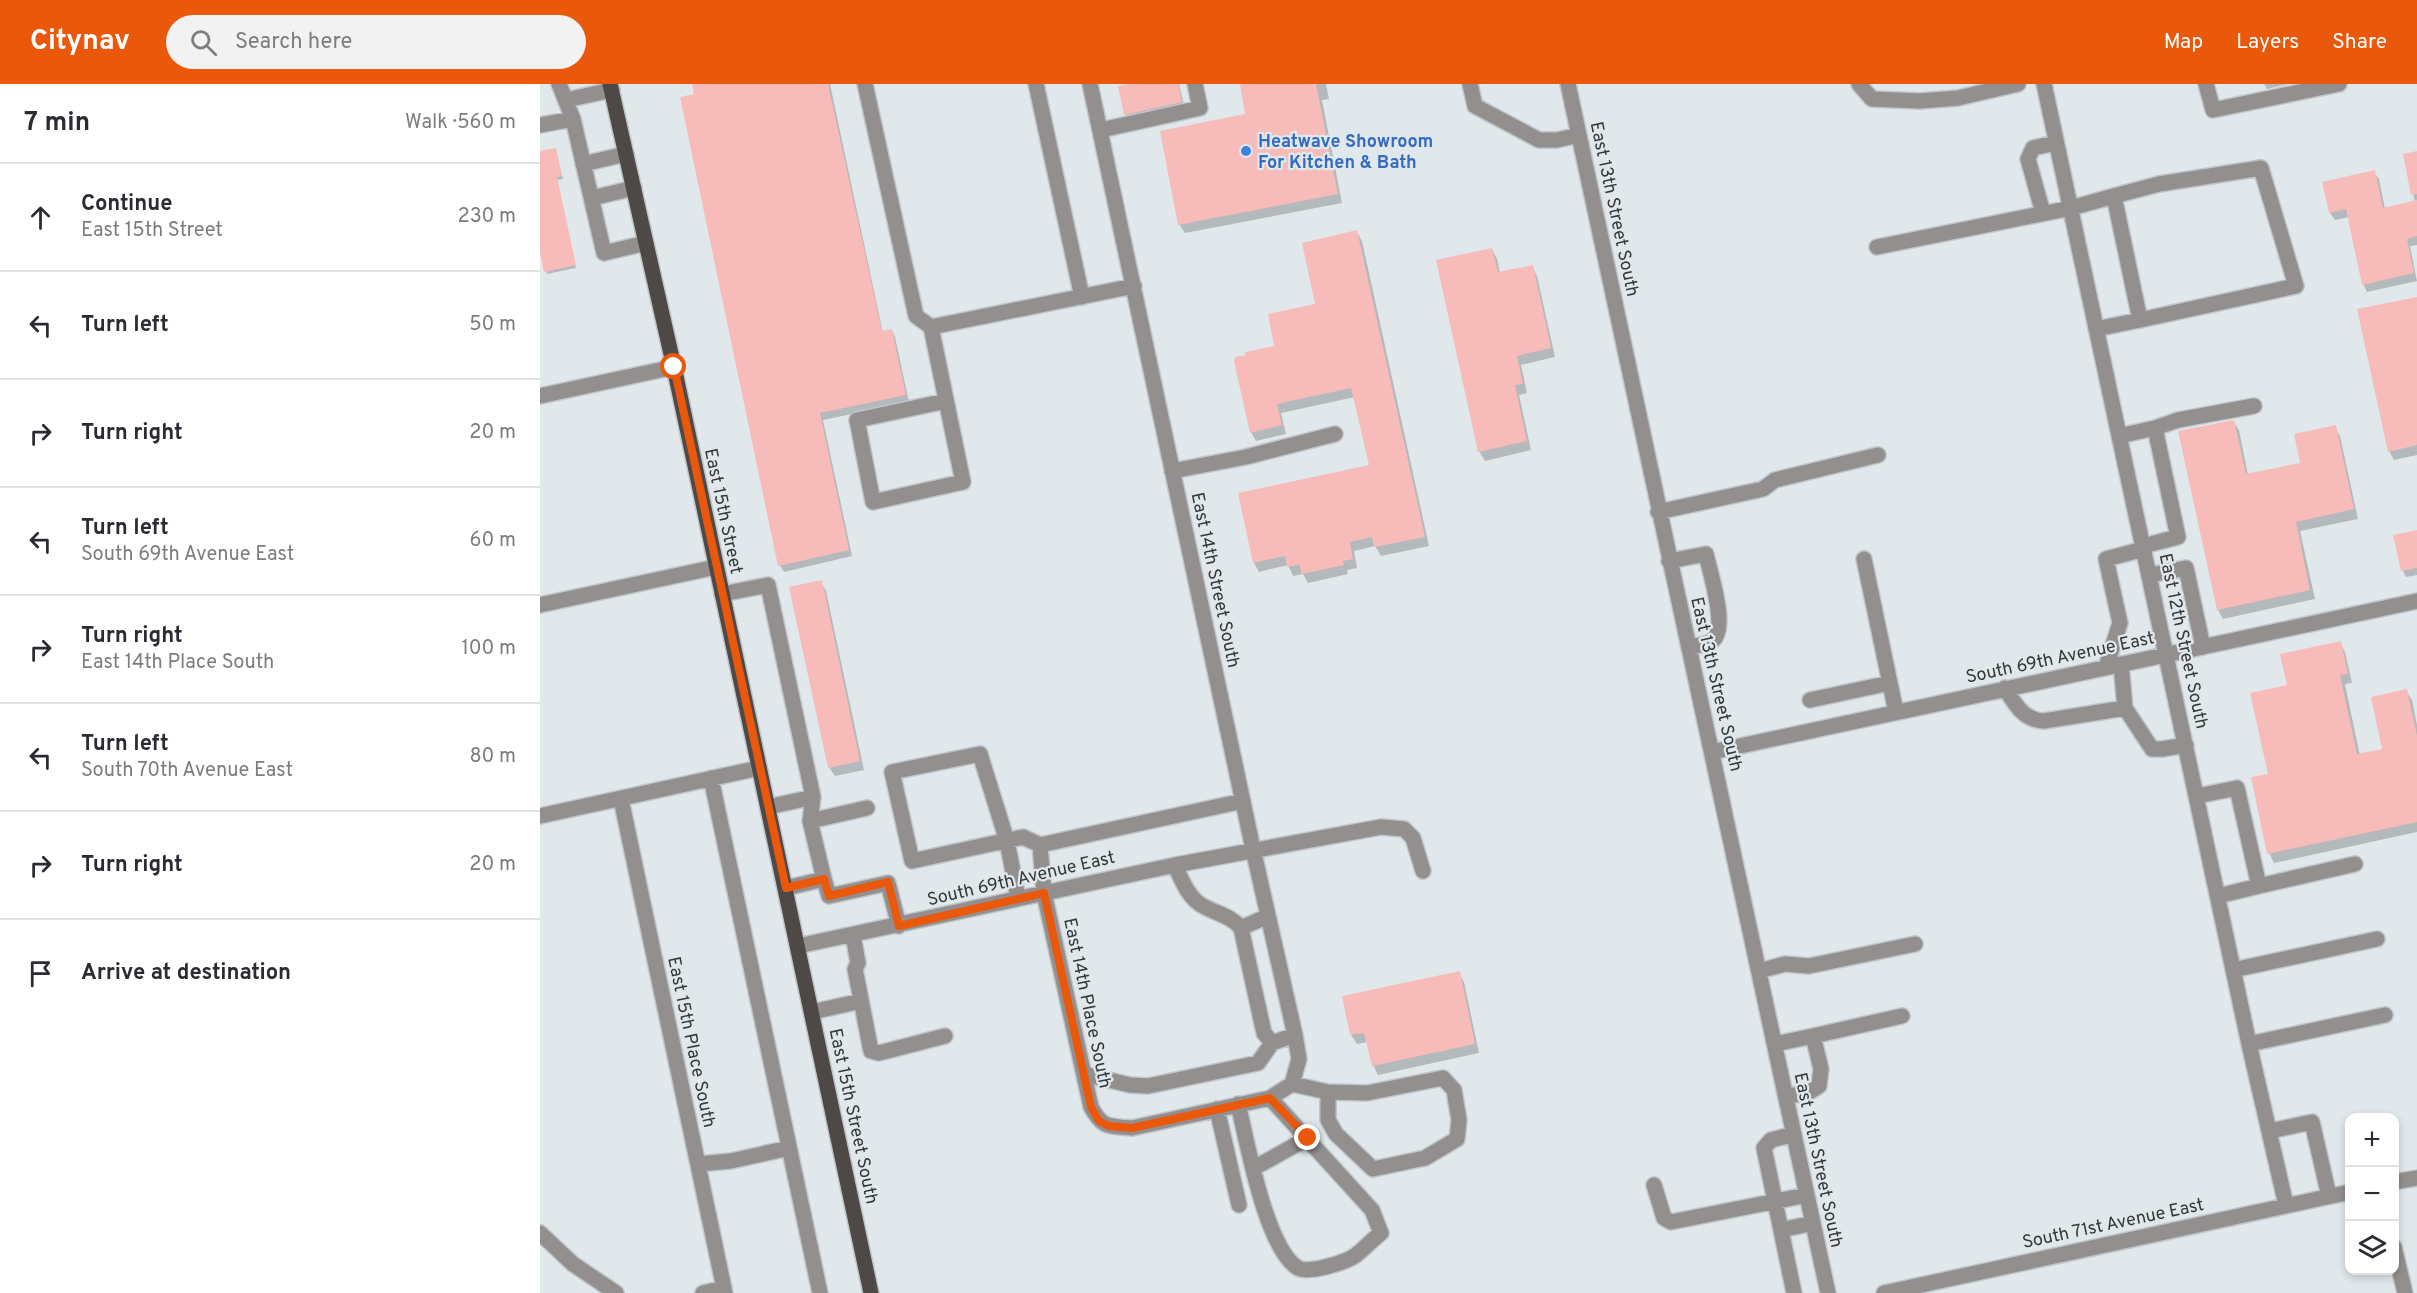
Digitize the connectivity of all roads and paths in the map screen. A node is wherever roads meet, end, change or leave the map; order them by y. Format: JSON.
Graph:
{"nodes":[{"id":1,"x":559,"y":84,"type":"edge"},
{"id":2,"x":865,"y":84,"type":"edge"},
{"id":3,"x":1036,"y":84,"type":"edge"},
{"id":4,"x":1090,"y":84,"type":"edge"},
{"id":5,"x":1195,"y":84,"type":"edge"},
{"id":6,"x":1470,"y":84,"type":"edge"},
{"id":7,"x":1568,"y":84,"type":"edge"},
{"id":8,"x":1858,"y":84,"type":"edge"},
{"id":9,"x":2018,"y":84,"type":"edge"},
{"id":10,"x":2044,"y":84,"type":"edge"},
{"id":11,"x":2206,"y":84,"type":"edge"},
{"id":12,"x":2339,"y":84,"type":"edge"},
{"id":13,"x":611,"y":87,"type":"edge"},
{"id":14,"x":566,"y":100,"type":"junction"},
{"id":15,"x":573,"y":119,"type":"junction"},
{"id":16,"x":540,"y":125,"type":"edge"},
{"id":17,"x":1101,"y":130,"type":"junction"},
{"id":18,"x":1579,"y":135,"type":"junction"},
{"id":19,"x":2055,"y":143,"type":"junction"},
{"id":20,"x":626,"y":154,"type":"junction"},
{"id":21,"x":583,"y":164,"type":"junction"},
{"id":22,"x":634,"y":188,"type":"junction"},
{"id":23,"x":2114,"y":196,"type":"junction"},
{"id":24,"x":592,"y":198,"type":"junction"},
{"id":25,"x":2071,"y":208,"type":"junction"},
{"id":26,"x":2043,"y":213,"type":"junction"},
{"id":27,"x":646,"y":243,"type":"junction"},
{"id":28,"x":1877,"y":247,"type":"dead end"},
{"id":29,"x":1134,"y":286,"type":"junction"},
{"id":30,"x":1082,"y":297,"type":"junction"},
{"id":31,"x":2140,"y":320,"type":"junction"},
{"id":32,"x":931,"y":327,"type":"junction"},
{"id":33,"x":2096,"y":329,"type":"junction"},
{"id":34,"x":674,"y":367,"type":"junction"},
{"id":35,"x":540,"y":396,"type":"edge"},
{"id":36,"x":946,"y":401,"type":"junction"},
{"id":37,"x":2254,"y":406,"type":"dead end"},
{"id":38,"x":2155,"y":428,"type":"junction"},
{"id":39,"x":1335,"y":434,"type":"dead end"},
{"id":40,"x":2119,"y":436,"type":"junction"},
{"id":41,"x":1878,"y":455,"type":"dead end"},
{"id":42,"x":1172,"y":471,"type":"junction"},
{"id":43,"x":1658,"y":512,"type":"junction"},
{"id":44,"x":2144,"y":547,"type":"junction"},
{"id":45,"x":1864,"y":559,"type":"dead end"},
{"id":46,"x":1669,"y":561,"type":"junction"},
{"id":47,"x":716,"y":567,"type":"junction"},
{"id":48,"x":2150,"y":575,"type":"junction"},
{"id":49,"x":722,"y":594,"type":"junction"},
{"id":50,"x":2417,"y":602,"type":"edge"},
{"id":51,"x":540,"y":605,"type":"edge"},
{"id":52,"x":1689,"y":647,"type":"junction"},
{"id":53,"x":2204,"y":647,"type":"junction"},
{"id":54,"x":2167,"y":655,"type":"junction"},
{"id":55,"x":2114,"y":666,"type":"junction"},
{"id":56,"x":1890,"y":683,"type":"junction"},
{"id":57,"x":2005,"y":688,"type":"junction"},
{"id":58,"x":1810,"y":700,"type":"dead end"},
{"id":59,"x":2125,"y":708,"type":"junction"},
{"id":60,"x":1896,"y":711,"type":"junction"},
{"id":61,"x":2186,"y":745,"type":"junction"},
{"id":62,"x":1712,"y":752,"type":"junction"},
{"id":63,"x":759,"y":768,"type":"junction"},
{"id":64,"x":711,"y":778,"type":"junction"},
{"id":65,"x":2197,"y":796,"type":"junction"},
{"id":66,"x":813,"y":797,"type":"junction"},
{"id":67,"x":621,"y":799,"type":"junction"},
{"id":68,"x":1243,"y":801,"type":"junction"},
{"id":69,"x":768,"y":807,"type":"junction"},
{"id":70,"x":867,"y":808,"type":"dead end"},
{"id":71,"x":540,"y":816,"type":"edge"},
{"id":72,"x":810,"y":821,"type":"junction"},
{"id":73,"x":1007,"y":841,"type":"junction"},
{"id":74,"x":1040,"y":845,"type":"junction"},
{"id":75,"x":1253,"y":849,"type":"junction"},
{"id":76,"x":2355,"y":864,"type":"dead end"},
{"id":77,"x":1175,"y":865,"type":"junction"},
{"id":78,"x":1423,"y":871,"type":"dead end"},
{"id":79,"x":824,"y":879,"type":"junction"},
{"id":80,"x":2259,"y":886,"type":"junction"},
{"id":81,"x":786,"y":888,"type":"junction"},
{"id":82,"x":1044,"y":893,"type":"junction"},
{"id":83,"x":2218,"y":896,"type":"junction"},
{"id":84,"x":1018,"y":898,"type":"junction"},
{"id":85,"x":1268,"y":916,"type":"junction"},
{"id":86,"x":899,"y":926,"type":"junction"},
{"id":87,"x":1241,"y":928,"type":"junction"},
{"id":88,"x":853,"y":935,"type":"junction"},
{"id":89,"x":2377,"y":939,"type":"dead end"},
{"id":90,"x":1915,"y":944,"type":"dead end"},
{"id":91,"x":798,"y":946,"type":"junction"},
{"id":92,"x":1759,"y":970,"type":"junction"},
{"id":93,"x":2233,"y":970,"type":"junction"},
{"id":94,"x":861,"y":1001,"type":"junction"},
{"id":95,"x":812,"y":1012,"type":"junction"},
{"id":96,"x":2385,"y":1015,"type":"dead end"},
{"id":97,"x":1902,"y":1016,"type":"dead end"},
{"id":98,"x":1295,"y":1035,"type":"junction"},
{"id":99,"x":945,"y":1036,"type":"dead end"},
{"id":100,"x":1814,"y":1036,"type":"junction"},
{"id":101,"x":1272,"y":1043,"type":"junction"},
{"id":102,"x":1775,"y":1044,"type":"junction"},
{"id":103,"x":2249,"y":1044,"type":"junction"},
{"id":104,"x":1084,"y":1074,"type":"junction"},
{"id":105,"x":1292,"y":1084,"type":"junction"},
{"id":106,"x":1328,"y":1092,"type":"junction"},
{"id":107,"x":1786,"y":1096,"type":"junction"},
{"id":108,"x":1270,"y":1098,"type":"junction"},
{"id":109,"x":1238,"y":1104,"type":"junction"},
{"id":110,"x":1217,"y":1109,"type":"junction"},
{"id":111,"x":2270,"y":1131,"type":"junction"},
{"id":112,"x":1794,"y":1134,"type":"junction"},
{"id":113,"x":1308,"y":1138,"type":"junction"},
{"id":114,"x":789,"y":1148,"type":"junction"},
{"id":115,"x":698,"y":1164,"type":"junction"},
{"id":116,"x":1254,"y":1168,"type":"junction"},
{"id":117,"x":2417,"y":1178,"type":"edge"},
{"id":118,"x":2399,"y":1181,"type":"edge"},
{"id":119,"x":1654,"y":1185,"type":"dead end"},
{"id":120,"x":2345,"y":1193,"type":"edge"},
{"id":121,"x":1807,"y":1195,"type":"junction"},
{"id":122,"x":2329,"y":1196,"type":"junction"},
{"id":123,"x":1776,"y":1201,"type":"junction"},
{"id":124,"x":1239,"y":1205,"type":"dead end"},
{"id":125,"x":2286,"y":1205,"type":"junction"},
{"id":126,"x":1813,"y":1223,"type":"junction"},
{"id":127,"x":1781,"y":1230,"type":"junction"},
{"id":128,"x":540,"y":1233,"type":"edge"},
{"id":129,"x":2399,"y":1270,"type":"edge"},
{"id":130,"x":725,"y":1291,"type":"edge"},
{"id":131,"x":1825,"y":1292,"type":"edge"},
{"id":132,"x":616,"y":1293,"type":"edge"},
{"id":133,"x":703,"y":1293,"type":"edge"},
{"id":134,"x":820,"y":1293,"type":"edge"},
{"id":135,"x":871,"y":1293,"type":"edge"},
{"id":136,"x":1794,"y":1293,"type":"edge"},
{"id":137,"x":1884,"y":1293,"type":"edge"},
{"id":138,"x":2404,"y":1293,"type":"edge"}],
"edges":[{"from":1,"to":14,"type":"street"},
{"from":2,"to":32,"type":"street"},
{"from":3,"to":30,"type":"street"},
{"from":4,"to":17,"type":"street","name":"East 14th Street South"},
{"from":5,"to":17,"type":"street"},
{"from":6,"to":18,"type":"street"},
{"from":7,"to":18,"type":"street","name":"East 13th Street South"},
{"from":8,"to":9,"type":"street"},
{"from":10,"to":19,"type":"street","name":"East 12th Street South"},
{"from":11,"to":12,"type":"street"},
{"from":13,"to":14,"type":"street"},
{"from":13,"to":20,"type":"main road","name":"East 15th Street"},
{"from":14,"to":15,"type":"street"},
{"from":15,"to":16,"type":"street"},
{"from":15,"to":21,"type":"street"},
{"from":17,"to":29,"type":"street","name":"East 14th Street South"},
{"from":18,"to":43,"type":"street","name":"East 13th Street South"},
{"from":19,"to":25,"type":"street","name":"East 12th Street South"},
{"from":19,"to":26,"type":"street"},
{"from":20,"to":21,"type":"street"},
{"from":20,"to":22,"type":"main road","name":"East 15th Street"},
{"from":21,"to":24,"type":"street"},
{"from":22,"to":24,"type":"street"},
{"from":22,"to":27,"type":"main road","name":"East 15th Street"},
{"from":23,"to":25,"type":"street"},
{"from":23,"to":31,"type":"street"},
{"from":23,"to":31,"type":"street"},
{"from":24,"to":27,"type":"street"},
{"from":25,"to":26,"type":"street"},
{"from":25,"to":33,"type":"street","name":"East 12th Street South"},
{"from":26,"to":28,"type":"street"},
{"from":27,"to":34,"type":"main road","name":"East 15th Street"},
{"from":29,"to":30,"type":"street"},
{"from":29,"to":42,"type":"street","name":"East 14th Street South"},
{"from":30,"to":32,"type":"street"},
{"from":31,"to":33,"type":"street"},
{"from":32,"to":36,"type":"street"},
{"from":33,"to":40,"type":"street","name":"East 12th Street South"},
{"from":34,"to":35,"type":"street"},
{"from":34,"to":47,"type":"main road","name":"East 15th Street"},
{"from":36,"to":36,"type":"street"},
{"from":37,"to":38,"type":"street"},
{"from":38,"to":40,"type":"street"},
{"from":38,"to":44,"type":"street"},
{"from":39,"to":42,"type":"street"},
{"from":40,"to":44,"type":"street","name":"East 12th Street South"},
{"from":41,"to":43,"type":"street"},
{"from":42,"to":68,"type":"street","name":"East 14th Street South"},
{"from":43,"to":46,"type":"street","name":"East 13th Street South"},
{"from":44,"to":48,"type":"street","name":"East 12th Street South"},
{"from":44,"to":55,"type":"street"},
{"from":45,"to":56,"type":"street"},
{"from":46,"to":52,"type":"street","name":"East 13th Street South"},
{"from":46,"to":52,"type":"street"},
{"from":47,"to":49,"type":"main road","name":"East 15th Street"},
{"from":47,"to":51,"type":"street"},
{"from":48,"to":53,"type":"street"},
{"from":48,"to":54,"type":"street","name":"East 12th Street South"},
{"from":49,"to":63,"type":"main road","name":"East 15th Street"},
{"from":49,"to":66,"type":"street"},
{"from":50,"to":53,"type":"street","name":"South 69th Avenue East"},
{"from":52,"to":62,"type":"street","name":"East 13th Street South"},
{"from":53,"to":54,"type":"street","name":"South 69th Avenue East"},
{"from":54,"to":55,"type":"street","name":"South 69th Avenue East"},
{"from":54,"to":61,"type":"street","name":"East 12th Street South"},
{"from":55,"to":57,"type":"street","name":"South 69th Avenue East"},
{"from":55,"to":59,"type":"street"},
{"from":56,"to":58,"type":"street"},
{"from":56,"to":60,"type":"street"},
{"from":57,"to":59,"type":"street"},
{"from":57,"to":60,"type":"street","name":"South 69th Avenue East"},
{"from":59,"to":61,"type":"street"},
{"from":60,"to":62,"type":"street","name":"South 69th Avenue East"},
{"from":61,"to":65,"type":"street","name":"East 12th Street South"},
{"from":62,"to":92,"type":"street","name":"East 13th Street South"},
{"from":63,"to":64,"type":"street"},
{"from":63,"to":69,"type":"main road","name":"East 15th Street"},
{"from":64,"to":67,"type":"street"},
{"from":64,"to":114,"type":"street"},
{"from":65,"to":80,"type":"street"},
{"from":65,"to":83,"type":"street","name":"East 12th Street South"},
{"from":66,"to":69,"type":"street"},
{"from":66,"to":72,"type":"street"},
{"from":67,"to":71,"type":"street"},
{"from":67,"to":115,"type":"street","name":"East 15th Place South"},
{"from":68,"to":74,"type":"street"},
{"from":68,"to":75,"type":"street","name":"East 14th Street South"},
{"from":69,"to":81,"type":"main road","name":"East 15th Street"},
{"from":70,"to":72,"type":"street"},
{"from":72,"to":79,"type":"street"},
{"from":73,"to":73,"type":"street"},
{"from":73,"to":74,"type":"street"},
{"from":73,"to":84,"type":"street"},
{"from":74,"to":82,"type":"street","name":"East 14th Place South"},
{"from":75,"to":77,"type":"street","name":"South 69th Avenue East"},
{"from":75,"to":78,"type":"street","name":"South 69th Avenue East"},
{"from":75,"to":85,"type":"street","name":"East 14th Street South"},
{"from":76,"to":80,"type":"street"},
{"from":77,"to":82,"type":"street","name":"South 69th Avenue East"},
{"from":77,"to":87,"type":"street"},
{"from":79,"to":81,"type":"street"},
{"from":79,"to":86,"type":"street"},
{"from":80,"to":83,"type":"street"},
{"from":81,"to":91,"type":"main road","name":"East 15th Street"},
{"from":82,"to":84,"type":"street","name":"South 69th Avenue East"},
{"from":82,"to":104,"type":"street","name":"East 14th Place South"},
{"from":83,"to":93,"type":"street","name":"East 12th Street South"},
{"from":84,"to":86,"type":"street","name":"South 69th Avenue East"},
{"from":85,"to":87,"type":"street"},
{"from":85,"to":98,"type":"street","name":"East 14th Street South"},
{"from":86,"to":88,"type":"street","name":"South 69th Avenue East"},
{"from":87,"to":101,"type":"street"},
{"from":88,"to":91,"type":"street","name":"South 69th Avenue East"},
{"from":88,"to":94,"type":"street"},
{"from":89,"to":93,"type":"street"},
{"from":90,"to":92,"type":"street"},
{"from":91,"to":95,"type":"main road","name":"East 15th Street South"},
{"from":92,"to":102,"type":"street","name":"East 13th Street South"},
{"from":93,"to":103,"type":"street","name":"East 12th Street South"},
{"from":94,"to":95,"type":"street"},
{"from":94,"to":99,"type":"street"},
{"from":95,"to":135,"type":"main road","name":"East 15th Street South"},
{"from":96,"to":103,"type":"street"},
{"from":97,"to":100,"type":"street"},
{"from":98,"to":101,"type":"street"},
{"from":98,"to":105,"type":"street","name":"East 14th Street South"},
{"from":100,"to":102,"type":"street"},
{"from":100,"to":107,"type":"street"},
{"from":101,"to":104,"type":"street"},
{"from":102,"to":107,"type":"street","name":"East 13th Street South"},
{"from":103,"to":111,"type":"street","name":"East 12th Street South"},
{"from":104,"to":110,"type":"street","name":"East 14th Place South"},
{"from":105,"to":106,"type":"street"},
{"from":105,"to":108,"type":"street"},
{"from":106,"to":106,"type":"street"},
{"from":107,"to":112,"type":"street","name":"East 13th Street South"},
{"from":108,"to":109,"type":"street"},
{"from":108,"to":113,"type":"street"},
{"from":109,"to":110,"type":"street"},
{"from":109,"to":116,"type":"street"},
{"from":110,"to":124,"type":"street"},
{"from":111,"to":122,"type":"street"},
{"from":111,"to":125,"type":"street","name":"East 12th Street South"},
{"from":112,"to":121,"type":"street","name":"East 13th Street South"},
{"from":112,"to":123,"type":"street"},
{"from":113,"to":116,"type":"street"},
{"from":113,"to":116,"type":"street"},
{"from":114,"to":115,"type":"street"},
{"from":114,"to":134,"type":"street"},
{"from":115,"to":130,"type":"street","name":"East 15th Place South"},
{"from":117,"to":118,"type":"street"},
{"from":119,"to":123,"type":"street"},
{"from":120,"to":122,"type":"street","name":"South 71st Avenue East"},
{"from":121,"to":123,"type":"street"},
{"from":121,"to":126,"type":"street","name":"East 13th Street South"},
{"from":122,"to":125,"type":"street","name":"South 71st Avenue East"},
{"from":123,"to":127,"type":"street"},
{"from":125,"to":137,"type":"street","name":"South 71st Avenue East"},
{"from":126,"to":127,"type":"street"},
{"from":126,"to":131,"type":"street","name":"East 13th Street South"},
{"from":127,"to":136,"type":"street"},
{"from":128,"to":132,"type":"street"},
{"from":129,"to":138,"type":"street"},
{"from":130,"to":133,"type":"street"}]}
